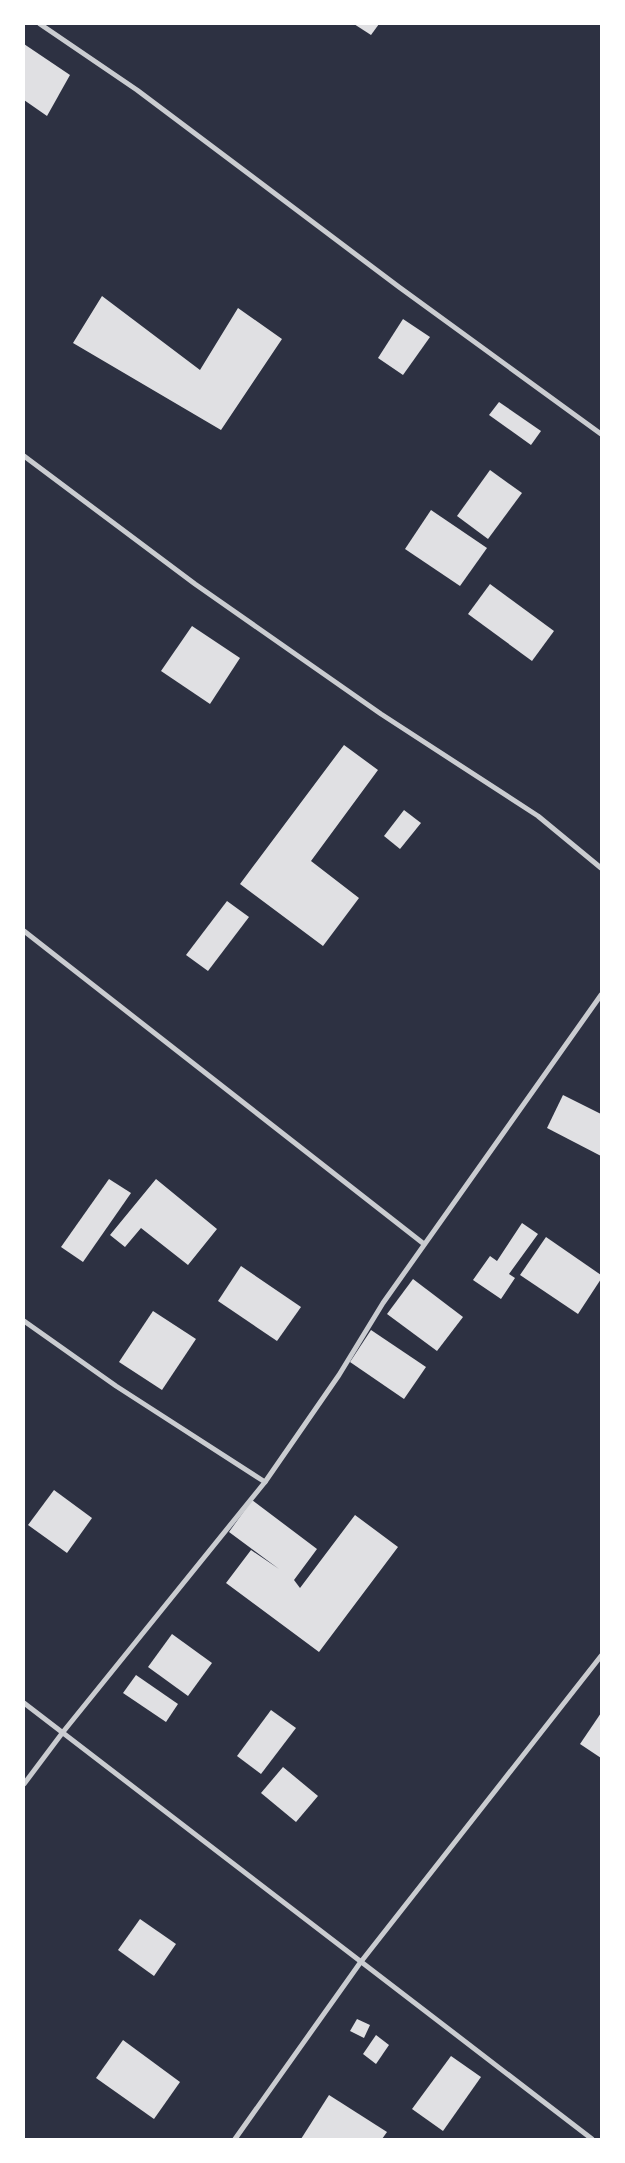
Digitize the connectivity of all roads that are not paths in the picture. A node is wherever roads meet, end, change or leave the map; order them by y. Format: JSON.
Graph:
{"nodes":[{"id":1,"x":40,"y":24,"type":"edge"},
{"id":2,"x":601,"y":434,"type":"edge"},
{"id":3,"x":24,"y":456,"type":"edge"},
{"id":4,"x":601,"y":868,"type":"edge"},
{"id":5,"x":24,"y":931,"type":"edge"},
{"id":6,"x":601,"y":995,"type":"edge"},
{"id":7,"x":599,"y":1000,"type":"edge"},
{"id":8,"x":424,"y":1244,"type":"junction"},
{"id":9,"x":24,"y":1321,"type":"edge"},
{"id":10,"x":265,"y":1482,"type":"junction"},
{"id":11,"x":601,"y":1656,"type":"edge"},
{"id":12,"x":24,"y":1703,"type":"edge"},
{"id":13,"x":63,"y":1732,"type":"junction"},
{"id":14,"x":24,"y":1784,"type":"edge"},
{"id":15,"x":360,"y":1963,"type":"junction"},
{"id":16,"x":235,"y":2139,"type":"edge"},
{"id":17,"x":592,"y":2139,"type":"edge"}],
"edges":[{"from":1,"to":2,"type":"street"},
{"from":3,"to":4,"type":"street"},
{"from":5,"to":8,"type":"street"},
{"from":6,"to":7,"type":"street"},
{"from":7,"to":8,"type":"street"},
{"from":8,"to":10,"type":"street"},
{"from":9,"to":10,"type":"street"},
{"from":10,"to":13,"type":"street"},
{"from":11,"to":15,"type":"street"},
{"from":12,"to":13,"type":"street"},
{"from":13,"to":14,"type":"street"},
{"from":13,"to":15,"type":"street"},
{"from":15,"to":16,"type":"street"},
{"from":15,"to":17,"type":"street"}]}
